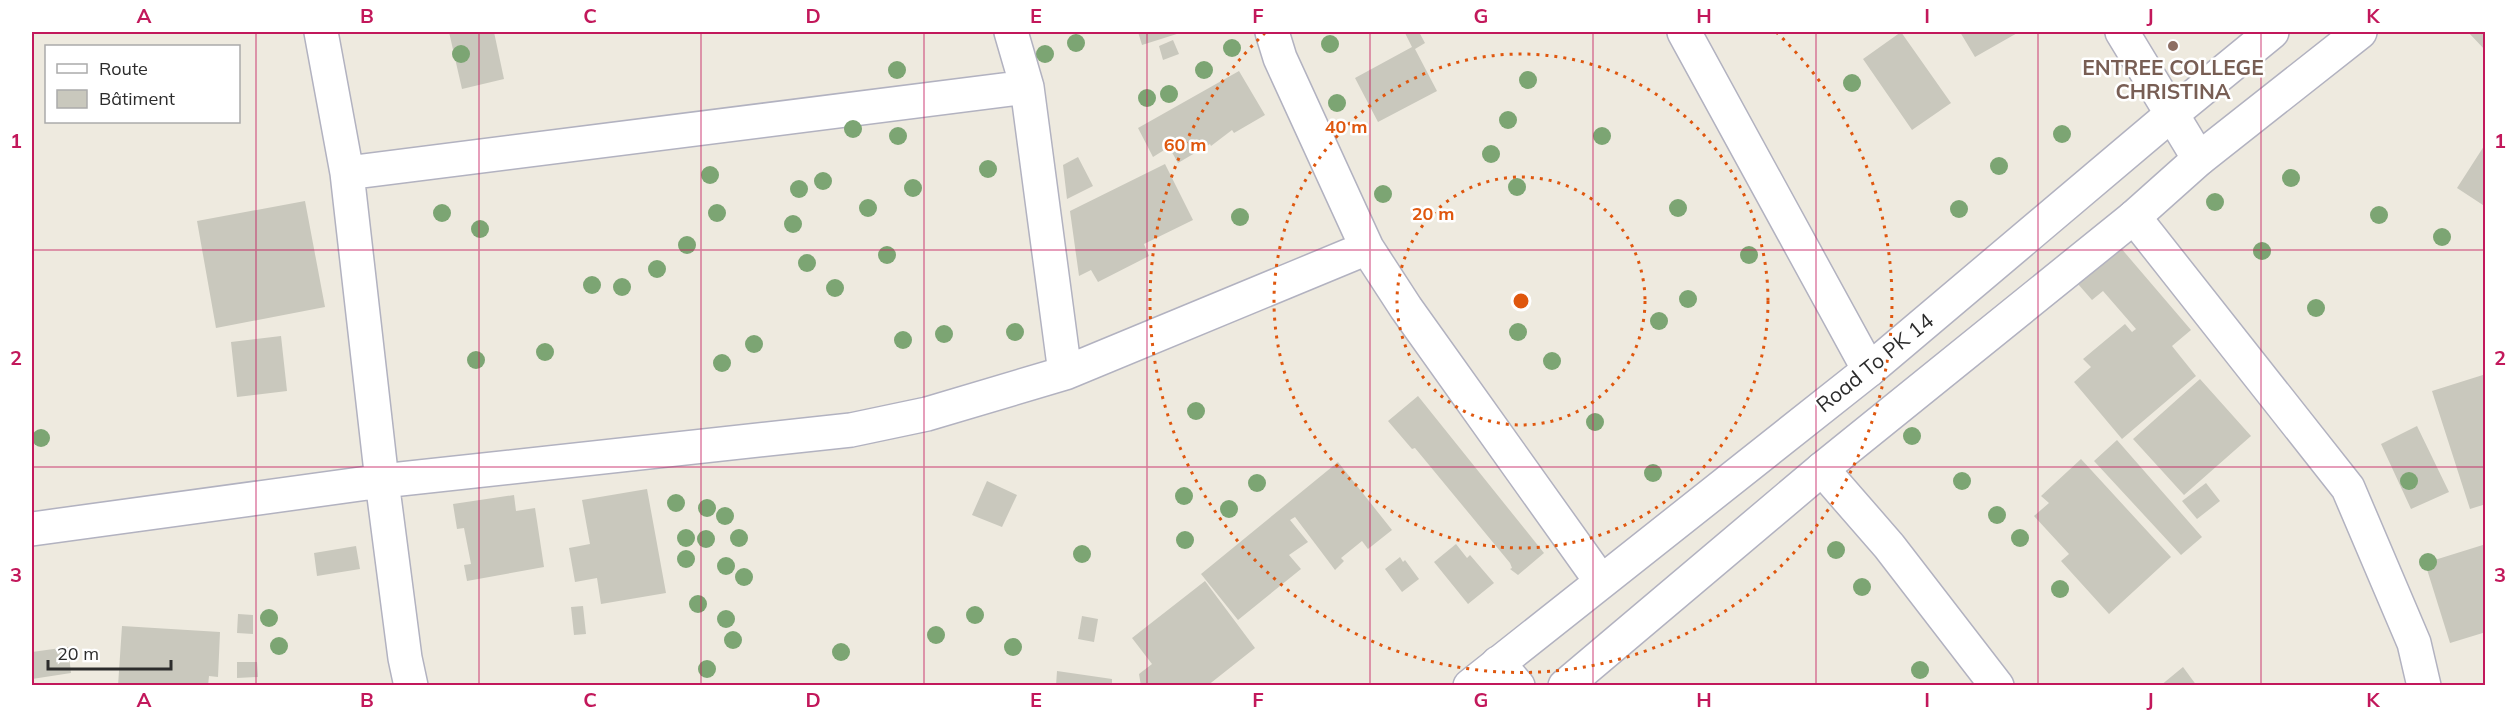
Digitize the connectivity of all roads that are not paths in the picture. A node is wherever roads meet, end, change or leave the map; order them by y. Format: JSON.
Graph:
{"nodes":[{"id":1,"x":321,"y":32,"type":"edge"},
{"id":2,"x":1011,"y":32,"type":"edge"},
{"id":3,"x":1272,"y":32,"type":"edge"},
{"id":4,"x":1684,"y":32,"type":"edge"},
{"id":5,"x":2122,"y":32,"type":"edge"},
{"id":6,"x":2272,"y":32,"type":"edge"},
{"id":7,"x":2360,"y":32,"type":"edge"},
{"id":8,"x":1027,"y":87,"type":"junction"},
{"id":9,"x":2172,"y":114,"type":"junction"},
{"id":10,"x":2199,"y":159,"type":"junction"},
{"id":11,"x":347,"y":173,"type":"junction"},
{"id":12,"x":2134,"y":217,"type":"junction"},
{"id":13,"x":1367,"y":248,"type":"junction"},
{"id":14,"x":1869,"y":370,"type":"junction"},
{"id":15,"x":1065,"y":373,"type":"junction"},
{"id":16,"x":1822,"y":469,"type":"junction"},
{"id":17,"x":382,"y":481,"type":"junction"},
{"id":18,"x":32,"y":529,"type":"edge"},
{"id":19,"x":1600,"y":580,"type":"junction"},
{"id":20,"x":1508,"y":674,"type":"edge"},
{"id":21,"x":411,"y":686,"type":"edge"},
{"id":22,"x":1470,"y":686,"type":"edge"},
{"id":23,"x":1565,"y":686,"type":"edge"},
{"id":24,"x":1997,"y":686,"type":"edge"},
{"id":25,"x":2424,"y":686,"type":"edge"}],
"edges":[{"from":1,"to":11,"type":"street"},
{"from":2,"to":8,"type":"street"},
{"from":3,"to":13,"type":"street"},
{"from":4,"to":14,"type":"street"},
{"from":5,"to":9,"type":"street"},
{"from":6,"to":9,"type":"street","name":"Road To PK 14"},
{"from":7,"to":10,"type":"street"},
{"from":8,"to":11,"type":"street"},
{"from":8,"to":15,"type":"street"},
{"from":9,"to":10,"type":"street"},
{"from":9,"to":14,"type":"street","name":"Road To PK 14"},
{"from":10,"to":12,"type":"street"},
{"from":11,"to":17,"type":"street"},
{"from":12,"to":16,"type":"street"},
{"from":12,"to":25,"type":"street"},
{"from":13,"to":15,"type":"street"},
{"from":13,"to":19,"type":"street"},
{"from":14,"to":19,"type":"street","name":"Road To PK 14"},
{"from":15,"to":17,"type":"street"},
{"from":16,"to":23,"type":"street"},
{"from":16,"to":24,"type":"street"},
{"from":17,"to":18,"type":"street"},
{"from":17,"to":21,"type":"street"},
{"from":19,"to":20,"type":"street","name":"Road To PK 14"},
{"from":20,"to":22,"type":"street","name":"Road To PK 14"}]}
